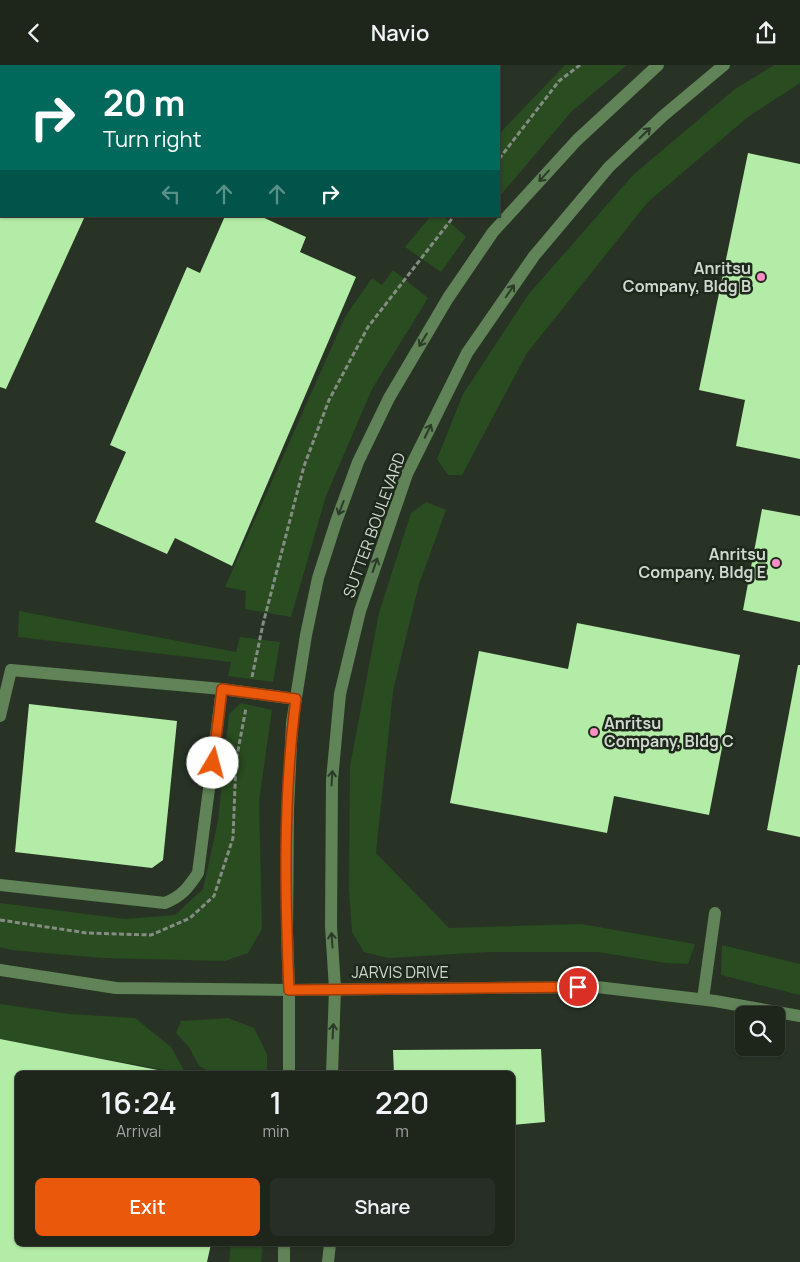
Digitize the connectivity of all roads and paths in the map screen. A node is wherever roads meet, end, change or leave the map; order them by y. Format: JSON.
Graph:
{"nodes":[{"id":1,"x":580,"y":65,"type":"edge"},
{"id":2,"x":658,"y":65,"type":"edge"},
{"id":3,"x":724,"y":65,"type":"edge"},
{"id":4,"x":500,"y":158,"type":"edge"},
{"id":5,"x":453,"y":217,"type":"edge"},
{"id":6,"x":222,"y":689,"type":"junction"},
{"id":7,"x":249,"y":692,"type":"junction"},
{"id":8,"x":296,"y":699,"type":"junction"},
{"id":9,"x":0,"y":716,"type":"edge"},
{"id":10,"x":0,"y":885,"type":"edge"},
{"id":11,"x":715,"y":913,"type":"dead end"},
{"id":12,"x":0,"y":920,"type":"edge"},
{"id":13,"x":0,"y":970,"type":"edge"},
{"id":14,"x":335,"y":989,"type":"junction"},
{"id":15,"x":289,"y":990,"type":"junction"},
{"id":16,"x":703,"y":999,"type":"junction"},
{"id":17,"x":800,"y":1017,"type":"edge"},
{"id":18,"x":289,"y":1071,"type":"edge"},
{"id":19,"x":332,"y":1071,"type":"edge"},
{"id":20,"x":284,"y":1246,"type":"edge"},
{"id":21,"x":330,"y":1246,"type":"edge"},
{"id":22,"x":284,"y":1262,"type":"edge"},
{"id":23,"x":328,"y":1262,"type":"edge"}],
"edges":[{"from":1,"to":4,"type":"path"},
{"from":2,"to":8,"type":"street","name":"SUTTER BOULEVARD","one_way":true},
{"from":14,"to":3,"type":"street","name":"SUTTER BOULEVARD","one_way":true},
{"from":5,"to":7,"type":"path"},
{"from":6,"to":7,"type":"street"},
{"from":6,"to":9,"type":"street"},
{"from":6,"to":10,"type":"street"},
{"from":7,"to":8,"type":"street"},
{"from":7,"to":12,"type":"path"},
{"from":8,"to":15,"type":"street","name":"SUTTER BOULEVARD"},
{"from":11,"to":16,"type":"street"},
{"from":13,"to":15,"type":"street","name":"JARVIS DRIVE"},
{"from":14,"to":15,"type":"street","name":"JARVIS DRIVE"},
{"from":14,"to":16,"type":"street","name":"JARVIS DRIVE"},
{"from":19,"to":14,"type":"street","name":"SUTTER BOULEVARD","one_way":true},
{"from":15,"to":18,"type":"street","name":"SUTTER BOULEVARD"},
{"from":16,"to":17,"type":"street","name":"JARVIS DRIVE"},
{"from":20,"to":22,"type":"street"},
{"from":21,"to":23,"type":"street"}]}
